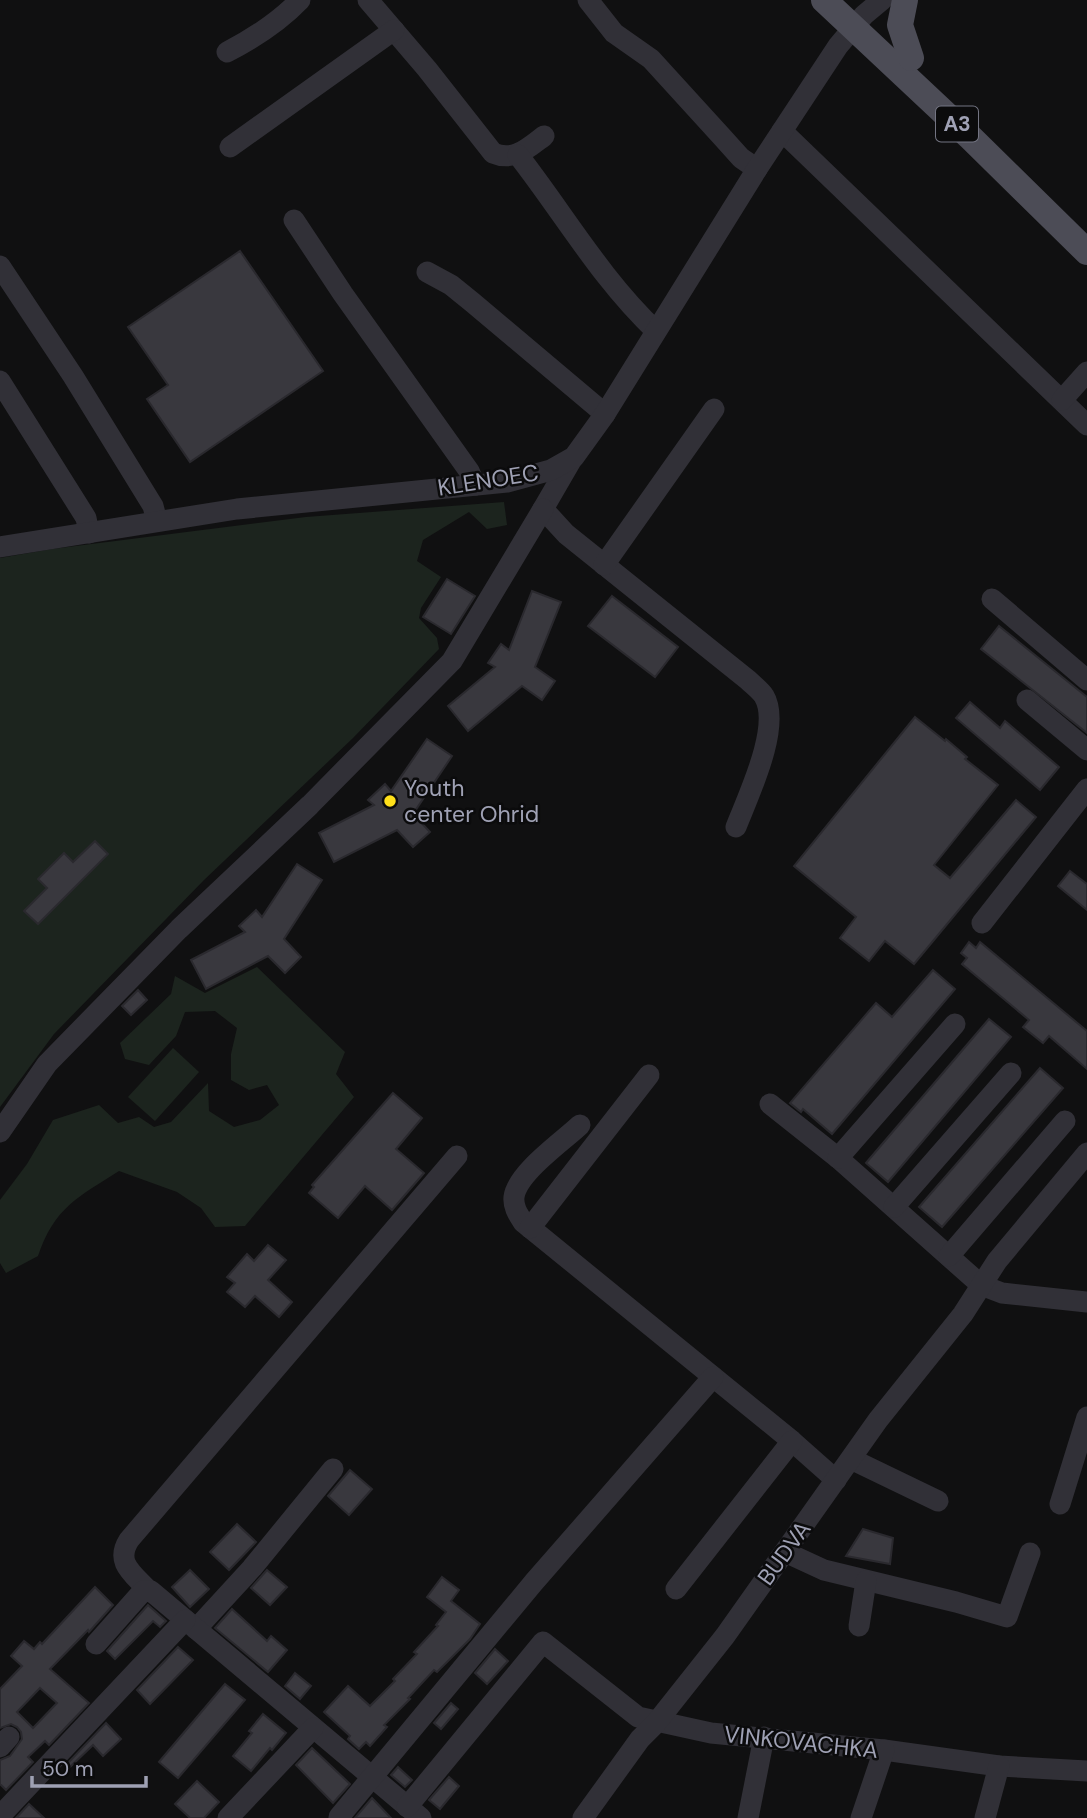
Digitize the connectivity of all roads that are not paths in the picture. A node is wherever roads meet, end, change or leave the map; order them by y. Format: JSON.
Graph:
{"nodes":[{"id":1,"x":300,"y":0,"type":"edge"},
{"id":2,"x":368,"y":0,"type":"edge"},
{"id":3,"x":588,"y":0,"type":"edge"},
{"id":4,"x":824,"y":0,"type":"edge"},
{"id":5,"x":905,"y":0,"type":"edge"},
{"id":6,"x":862,"y":11,"type":"edge"},
{"id":7,"x":394,"y":30,"type":"junction"},
{"id":8,"x":227,"y":52,"type":"dead end"},
{"id":9,"x":911,"y":58,"type":"junction"},
{"id":10,"x":782,"y":131,"type":"junction"},
{"id":11,"x":544,"y":136,"type":"dead end"},
{"id":12,"x":230,"y":147,"type":"dead end"},
{"id":13,"x":517,"y":155,"type":"junction"},
{"id":14,"x":757,"y":169,"type":"junction"},
{"id":15,"x":294,"y":220,"type":"dead end"},
{"id":16,"x":1087,"y":226,"type":"edge"},
{"id":17,"x":1087,"y":252,"type":"edge"},
{"id":18,"x":0,"y":266,"type":"edge"},
{"id":19,"x":427,"y":272,"type":"dead end"},
{"id":20,"x":656,"y":331,"type":"junction"},
{"id":21,"x":1087,"y":372,"type":"edge"},
{"id":22,"x":0,"y":381,"type":"edge"},
{"id":23,"x":1062,"y":400,"type":"junction"},
{"id":24,"x":714,"y":409,"type":"dead end"},
{"id":25,"x":604,"y":414,"type":"junction"},
{"id":26,"x":1087,"y":425,"type":"edge"},
{"id":27,"x":573,"y":457,"type":"junction"},
{"id":28,"x":475,"y":485,"type":"junction"},
{"id":29,"x":543,"y":509,"type":"junction"},
{"id":30,"x":157,"y":521,"type":"junction"},
{"id":31,"x":89,"y":533,"type":"junction"},
{"id":32,"x":0,"y":547,"type":"edge"},
{"id":33,"x":604,"y":565,"type":"junction"},
{"id":34,"x":992,"y":599,"type":"dead end"},
{"id":35,"x":1087,"y":680,"type":"edge"},
{"id":36,"x":1027,"y":700,"type":"dead end"},
{"id":37,"x":1087,"y":751,"type":"edge"},
{"id":38,"x":1087,"y":789,"type":"edge"},
{"id":39,"x":736,"y":827,"type":"dead end"},
{"id":40,"x":982,"y":922,"type":"dead end"},
{"id":41,"x":955,"y":1024,"type":"dead end"},
{"id":42,"x":1011,"y":1073,"type":"dead end"},
{"id":43,"x":649,"y":1075,"type":"dead end"},
{"id":44,"x":770,"y":1104,"type":"dead end"},
{"id":45,"x":1065,"y":1121,"type":"dead end"},
{"id":46,"x":580,"y":1125,"type":"dead end"},
{"id":47,"x":0,"y":1132,"type":"edge"},
{"id":48,"x":1087,"y":1153,"type":"edge"},
{"id":49,"x":457,"y":1156,"type":"dead end"},
{"id":50,"x":838,"y":1158,"type":"junction"},
{"id":51,"x":894,"y":1207,"type":"junction"},
{"id":52,"x":527,"y":1225,"type":"junction"},
{"id":53,"x":949,"y":1256,"type":"junction"},
{"id":54,"x":981,"y":1285,"type":"junction"},
{"id":55,"x":1087,"y":1302,"type":"edge"},
{"id":56,"x":713,"y":1377,"type":"junction"},
{"id":57,"x":1087,"y":1417,"type":"edge"},
{"id":58,"x":792,"y":1441,"type":"junction"},
{"id":59,"x":851,"y":1459,"type":"junction"},
{"id":60,"x":333,"y":1469,"type":"dead end"},
{"id":61,"x":836,"y":1480,"type":"junction"},
{"id":62,"x":938,"y":1501,"type":"dead end"},
{"id":63,"x":1060,"y":1504,"type":"dead end"},
{"id":64,"x":785,"y":1552,"type":"junction"},
{"id":65,"x":1030,"y":1553,"type":"dead end"},
{"id":66,"x":866,"y":1581,"type":"junction"},
{"id":67,"x":676,"y":1589,"type":"dead end"},
{"id":68,"x":147,"y":1590,"type":"junction"},
{"id":69,"x":190,"y":1624,"type":"junction"},
{"id":70,"x":859,"y":1626,"type":"dead end"},
{"id":71,"x":96,"y":1644,"type":"dead end"},
{"id":72,"x":656,"y":1723,"type":"junction"},
{"id":73,"x":313,"y":1728,"type":"junction"},
{"id":74,"x":764,"y":1737,"type":"junction"},
{"id":75,"x":884,"y":1750,"type":"junction"},
{"id":76,"x":999,"y":1766,"type":"junction"},
{"id":77,"x":1087,"y":1772,"type":"edge"},
{"id":78,"x":372,"y":1776,"type":"junction"},
{"id":79,"x":414,"y":1812,"type":"edge"},
{"id":80,"x":0,"y":1816,"type":"edge"},
{"id":81,"x":339,"y":1817,"type":"edge"},
{"id":82,"x":228,"y":1818,"type":"edge"},
{"id":83,"x":583,"y":1818,"type":"edge"},
{"id":84,"x":748,"y":1818,"type":"edge"},
{"id":85,"x":861,"y":1818,"type":"edge"},
{"id":86,"x":985,"y":1818,"type":"edge"}],
"edges":[{"from":1,"to":8,"type":"street"},
{"from":2,"to":7,"type":"street"},
{"from":3,"to":14,"type":"street"},
{"from":4,"to":6,"type":"main road","number":"A3"},
{"from":5,"to":9,"type":"main road"},
{"from":6,"to":9,"type":"main road","number":"A3"},
{"from":6,"to":10,"type":"street","name":"KLENOEC"},
{"from":6,"to":17,"type":"main road","number":"A3"},
{"from":7,"to":12,"type":"street"},
{"from":7,"to":13,"type":"street"},
{"from":9,"to":16,"type":"main road","number":"A3"},
{"from":10,"to":14,"type":"street","name":"KLENOEC"},
{"from":10,"to":23,"type":"street"},
{"from":11,"to":13,"type":"street"},
{"from":13,"to":20,"type":"street"},
{"from":14,"to":20,"type":"street","name":"KLENOEC"},
{"from":15,"to":28,"type":"street"},
{"from":18,"to":30,"type":"street"},
{"from":19,"to":25,"type":"street"},
{"from":20,"to":25,"type":"street","name":"KLENOEC"},
{"from":21,"to":23,"type":"street"},
{"from":22,"to":31,"type":"street"},
{"from":23,"to":26,"type":"street"},
{"from":24,"to":33,"type":"street"},
{"from":25,"to":27,"type":"street","name":"KLENOEC"},
{"from":27,"to":28,"type":"street","name":"KLENOEC"},
{"from":27,"to":29,"type":"street"},
{"from":28,"to":30,"type":"street","name":"KLENOEC"},
{"from":29,"to":33,"type":"street"},
{"from":29,"to":47,"type":"street"},
{"from":30,"to":31,"type":"street","name":"KLENOEC"},
{"from":31,"to":32,"type":"street","name":"KLENOEC"},
{"from":33,"to":39,"type":"street"},
{"from":34,"to":35,"type":"street"},
{"from":36,"to":37,"type":"street"},
{"from":38,"to":40,"type":"street"},
{"from":41,"to":50,"type":"street"},
{"from":42,"to":51,"type":"street"},
{"from":43,"to":52,"type":"street"},
{"from":44,"to":50,"type":"street"},
{"from":45,"to":53,"type":"street"},
{"from":46,"to":52,"type":"street"},
{"from":48,"to":54,"type":"street","name":"BUDVA"},
{"from":49,"to":68,"type":"street"},
{"from":50,"to":51,"type":"street"},
{"from":51,"to":53,"type":"street"},
{"from":52,"to":56,"type":"street"},
{"from":53,"to":54,"type":"street"},
{"from":54,"to":55,"type":"street"},
{"from":54,"to":59,"type":"street","name":"BUDVA"},
{"from":56,"to":58,"type":"street"},
{"from":56,"to":78,"type":"street"},
{"from":57,"to":63,"type":"street"},
{"from":58,"to":61,"type":"street"},
{"from":58,"to":67,"type":"street"},
{"from":59,"to":61,"type":"street","name":"BUDVA"},
{"from":59,"to":62,"type":"street"},
{"from":60,"to":69,"type":"street"},
{"from":61,"to":64,"type":"street","name":"BUDVA"},
{"from":64,"to":66,"type":"street"},
{"from":64,"to":72,"type":"street","name":"BUDVA"},
{"from":65,"to":66,"type":"street"},
{"from":66,"to":70,"type":"street"},
{"from":68,"to":69,"type":"street"},
{"from":68,"to":71,"type":"street"},
{"from":69,"to":73,"type":"street"},
{"from":69,"to":80,"type":"street"},
{"from":72,"to":74,"type":"street","name":"VINKOVACHKA"},
{"from":72,"to":79,"type":"street","name":"VINKOVACHKA"},
{"from":72,"to":83,"type":"street","name":"BUDVA"},
{"from":73,"to":78,"type":"street"},
{"from":73,"to":82,"type":"street"},
{"from":74,"to":75,"type":"street","name":"VINKOVACHKA"},
{"from":74,"to":84,"type":"street"},
{"from":75,"to":76,"type":"street","name":"VINKOVACHKA"},
{"from":75,"to":85,"type":"street"},
{"from":76,"to":77,"type":"street","name":"VINKOVACHKA"},
{"from":76,"to":86,"type":"street"},
{"from":78,"to":79,"type":"street"},
{"from":78,"to":81,"type":"street"}]}
